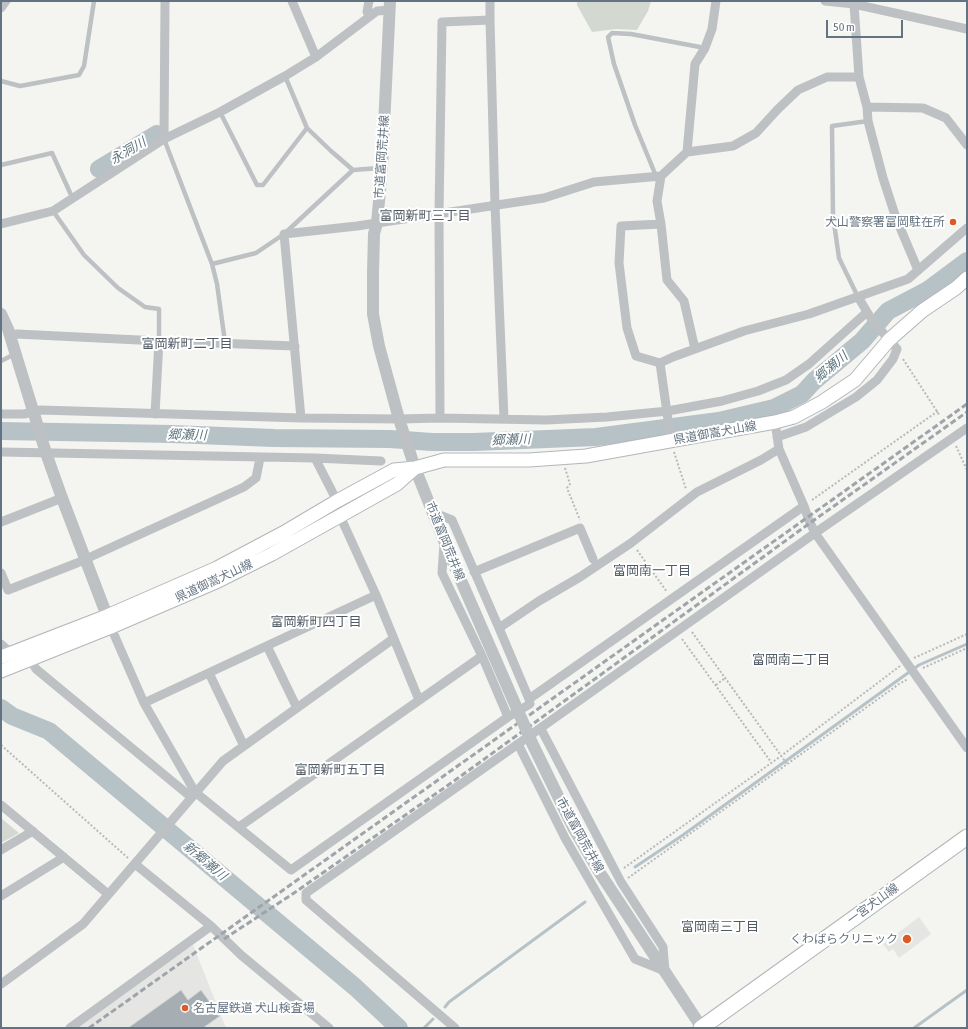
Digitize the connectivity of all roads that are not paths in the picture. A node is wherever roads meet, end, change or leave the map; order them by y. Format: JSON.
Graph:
{"nodes":[{"id":1,"x":6,"y":1,"type":"edge"},
{"id":2,"x":94,"y":1,"type":"edge"},
{"id":3,"x":165,"y":1,"type":"edge"},
{"id":4,"x":292,"y":1,"type":"edge"},
{"id":5,"x":369,"y":1,"type":"edge"},
{"id":6,"x":490,"y":1,"type":"edge"},
{"id":7,"x":716,"y":1,"type":"edge"},
{"id":8,"x":825,"y":1,"type":"edge"},
{"id":9,"x":854,"y":4,"type":"junction"},
{"id":10,"x":390,"y":5,"type":"edge"},
{"id":11,"x":1,"y":8,"type":"edge"},
{"id":12,"x":370,"y":16,"type":"junction"},
{"id":13,"x":490,"y":20,"type":"junction"},
{"id":14,"x":967,"y":29,"type":"edge"},
{"id":15,"x":705,"y":48,"type":"junction"},
{"id":16,"x":316,"y":56,"type":"junction"},
{"id":17,"x":285,"y":76,"type":"junction"},
{"id":18,"x":859,"y":77,"type":"junction"},
{"id":19,"x":1,"y":81,"type":"edge"},
{"id":20,"x":867,"y":107,"type":"junction"},
{"id":21,"x":220,"y":112,"type":"junction"},
{"id":22,"x":868,"y":121,"type":"junction"},
{"id":23,"x":307,"y":128,"type":"junction"},
{"id":24,"x":164,"y":139,"type":"junction"},
{"id":25,"x":967,"y":145,"type":"edge"},
{"id":26,"x":687,"y":152,"type":"junction"},
{"id":27,"x":1,"y":166,"type":"edge"},
{"id":28,"x":382,"y":168,"type":"junction"},
{"id":29,"x":353,"y":170,"type":"junction"},
{"id":30,"x":658,"y":177,"type":"junction"},
{"id":31,"x":72,"y":198,"type":"junction"},
{"id":32,"x":494,"y":205,"type":"junction"},
{"id":33,"x":53,"y":211,"type":"junction"},
{"id":34,"x":439,"y":214,"type":"junction"},
{"id":35,"x":377,"y":223,"type":"junction"},
{"id":36,"x":1,"y":224,"type":"edge"},
{"id":37,"x":662,"y":224,"type":"junction"},
{"id":38,"x":967,"y":228,"type":"edge"},
{"id":39,"x":284,"y":234,"type":"junction"},
{"id":40,"x":212,"y":264,"type":"junction"},
{"id":41,"x":918,"y":270,"type":"junction"},
{"id":42,"x":967,"y":278,"type":"edge"},
{"id":43,"x":858,"y":296,"type":"junction"},
{"id":44,"x":1,"y":314,"type":"edge"},
{"id":45,"x":869,"y":316,"type":"junction"},
{"id":46,"x":6,"y":333,"type":"edge"},
{"id":47,"x":159,"y":341,"type":"junction"},
{"id":48,"x":225,"y":342,"type":"junction"},
{"id":49,"x":893,"y":345,"type":"junction"},
{"id":50,"x":295,"y":346,"type":"junction"},
{"id":51,"x":694,"y":349,"type":"junction"},
{"id":52,"x":14,"y":354,"type":"junction"},
{"id":53,"x":1,"y":361,"type":"edge"},
{"id":54,"x":660,"y":363,"type":"junction"},
{"id":55,"x":33,"y":411,"type":"junction"},
{"id":56,"x":668,"y":411,"type":"junction"},
{"id":57,"x":1,"y":414,"type":"edge"},
{"id":58,"x":155,"y":414,"type":"junction"},
{"id":59,"x":301,"y":418,"type":"junction"},
{"id":60,"x":440,"y":418,"type":"junction"},
{"id":61,"x":504,"y":418,"type":"junction"},
{"id":62,"x":399,"y":419,"type":"junction"},
{"id":63,"x":775,"y":422,"type":"junction"},
{"id":64,"x":967,"y":428,"type":"edge"},
{"id":65,"x":777,"y":438,"type":"junction"},
{"id":66,"x":671,"y":441,"type":"junction"},
{"id":67,"x":779,"y":449,"type":"junction"},
{"id":68,"x":1,"y":452,"type":"edge"},
{"id":69,"x":46,"y":453,"type":"junction"},
{"id":70,"x":260,"y":458,"type":"junction"},
{"id":71,"x":315,"y":458,"type":"junction"},
{"id":72,"x":381,"y":461,"type":"dead end"},
{"id":73,"x":415,"y":468,"type":"junction"},
{"id":74,"x":62,"y":498,"type":"junction"},
{"id":75,"x":337,"y":501,"type":"junction"},
{"id":76,"x":804,"y":506,"type":"junction"},
{"id":77,"x":432,"y":512,"type":"junction"},
{"id":78,"x":340,"y":516,"type":"junction"},
{"id":79,"x":1,"y":522,"type":"edge"},
{"id":80,"x":815,"y":533,"type":"junction"},
{"id":81,"x":446,"y":548,"type":"junction"},
{"id":82,"x":592,"y":559,"type":"dead end"},
{"id":83,"x":85,"y":560,"type":"junction"},
{"id":84,"x":474,"y":572,"type":"junction"},
{"id":85,"x":1,"y":573,"type":"edge"},
{"id":86,"x":376,"y":595,"type":"junction"},
{"id":87,"x":109,"y":621,"type":"junction"},
{"id":88,"x":500,"y":628,"type":"junction"},
{"id":89,"x":393,"y":639,"type":"junction"},
{"id":90,"x":267,"y":646,"type":"junction"},
{"id":91,"x":4,"y":652,"type":"edge"},
{"id":92,"x":482,"y":656,"type":"junction"},
{"id":93,"x":30,"y":660,"type":"junction"},
{"id":94,"x":6,"y":669,"type":"edge"},
{"id":95,"x":209,"y":673,"type":"junction"},
{"id":96,"x":530,"y":699,"type":"junction"},
{"id":97,"x":419,"y":700,"type":"junction"},
{"id":98,"x":144,"y":704,"type":"junction"},
{"id":99,"x":298,"y":708,"type":"junction"},
{"id":100,"x":508,"y":717,"type":"junction"},
{"id":101,"x":540,"y":728,"type":"junction"},
{"id":102,"x":518,"y":744,"type":"junction"},
{"id":103,"x":244,"y":746,"type":"junction"},
{"id":104,"x":967,"y":748,"type":"edge"},
{"id":105,"x":193,"y":795,"type":"junction"},
{"id":106,"x":1,"y":805,"type":"edge"},
{"id":107,"x":239,"y":827,"type":"junction"},
{"id":108,"x":33,"y":831,"type":"junction"},
{"id":109,"x":967,"y":837,"type":"edge"},
{"id":110,"x":1,"y":850,"type":"edge"},
{"id":111,"x":64,"y":857,"type":"junction"},
{"id":112,"x":135,"y":864,"type":"junction"},
{"id":113,"x":108,"y":894,"type":"junction"},
{"id":114,"x":1,"y":896,"type":"edge"},
{"id":115,"x":211,"y":926,"type":"junction"},
{"id":116,"x":665,"y":971,"type":"junction"},
{"id":117,"x":1,"y":984,"type":"edge"},
{"id":118,"x":70,"y":1028,"type":"edge"},
{"id":119,"x":328,"y":1028,"type":"edge"},
{"id":120,"x":455,"y":1028,"type":"edge"},
{"id":121,"x":702,"y":1028,"type":"edge"}],
"edges":[{"from":1,"to":11,"type":"street"},
{"from":2,"to":19,"type":"lane"},
{"from":3,"to":24,"type":"street"},
{"from":4,"to":16,"type":"street"},
{"from":5,"to":12,"type":"street"},
{"from":6,"to":13,"type":"street"},
{"from":7,"to":15,"type":"street"},
{"from":8,"to":9,"type":"street"},
{"from":9,"to":14,"type":"street"},
{"from":9,"to":18,"type":"street"},
{"from":10,"to":12,"type":"street"},
{"from":10,"to":28,"type":"street","name":"市道富岡荒井線"},
{"from":12,"to":16,"type":"street"},
{"from":13,"to":32,"type":"street"},
{"from":13,"to":34,"type":"street"},
{"from":15,"to":26,"type":"street"},
{"from":15,"to":30,"type":"lane"},
{"from":16,"to":17,"type":"street"},
{"from":17,"to":21,"type":"street"},
{"from":17,"to":23,"type":"lane"},
{"from":18,"to":20,"type":"street"},
{"from":18,"to":26,"type":"street"},
{"from":20,"to":22,"type":"street"},
{"from":20,"to":25,"type":"street"},
{"from":21,"to":23,"type":"lane"},
{"from":21,"to":24,"type":"street"},
{"from":22,"to":41,"type":"street"},
{"from":22,"to":43,"type":"lane"},
{"from":23,"to":29,"type":"lane"},
{"from":24,"to":31,"type":"street"},
{"from":24,"to":40,"type":"lane"},
{"from":26,"to":30,"type":"street"},
{"from":27,"to":31,"type":"lane"},
{"from":28,"to":29,"type":"lane"},
{"from":28,"to":35,"type":"street","name":"市道富岡荒井線"},
{"from":29,"to":39,"type":"lane"},
{"from":30,"to":32,"type":"street"},
{"from":30,"to":37,"type":"street"},
{"from":31,"to":33,"type":"street"},
{"from":32,"to":34,"type":"street"},
{"from":32,"to":61,"type":"street"},
{"from":33,"to":36,"type":"street"},
{"from":33,"to":47,"type":"lane"},
{"from":34,"to":35,"type":"street"},
{"from":34,"to":60,"type":"street"},
{"from":35,"to":39,"type":"street"},
{"from":35,"to":62,"type":"street","name":"市道富岡荒井線"},
{"from":37,"to":51,"type":"street"},
{"from":37,"to":54,"type":"street"},
{"from":38,"to":41,"type":"street"},
{"from":39,"to":40,"type":"lane"},
{"from":39,"to":50,"type":"street"},
{"from":40,"to":48,"type":"lane"},
{"from":41,"to":43,"type":"street"},
{"from":42,"to":49,"type":"main road","name":"県道御嵩犬山線"},
{"from":43,"to":45,"type":"street"},
{"from":43,"to":51,"type":"street"},
{"from":44,"to":46,"type":"street"},
{"from":45,"to":49,"type":"street"},
{"from":45,"to":56,"type":"street"},
{"from":46,"to":47,"type":"street"},
{"from":46,"to":52,"type":"street"},
{"from":47,"to":48,"type":"street"},
{"from":47,"to":58,"type":"street"},
{"from":48,"to":50,"type":"street"},
{"from":49,"to":63,"type":"main road","name":"県道御嵩犬山線"},
{"from":49,"to":65,"type":"street"},
{"from":50,"to":59,"type":"street"},
{"from":51,"to":54,"type":"street"},
{"from":52,"to":53,"type":"lane"},
{"from":52,"to":55,"type":"street"},
{"from":54,"to":56,"type":"street"},
{"from":55,"to":57,"type":"street"},
{"from":55,"to":58,"type":"street"},
{"from":55,"to":69,"type":"street"},
{"from":56,"to":61,"type":"street"},
{"from":56,"to":66,"type":"street"},
{"from":58,"to":59,"type":"street"},
{"from":59,"to":62,"type":"street"},
{"from":60,"to":61,"type":"street"},
{"from":60,"to":62,"type":"street"},
{"from":62,"to":73,"type":"street","name":"市道富岡荒井線"},
{"from":63,"to":65,"type":"street"},
{"from":63,"to":66,"type":"main road","name":"県道御嵩犬山線"},
{"from":64,"to":80,"type":"street"},
{"from":65,"to":67,"type":"street"},
{"from":66,"to":73,"type":"main road","name":"県道御嵩犬山線"},
{"from":67,"to":76,"type":"street"},
{"from":67,"to":88,"type":"street"},
{"from":68,"to":69,"type":"street"},
{"from":69,"to":70,"type":"street"},
{"from":69,"to":74,"type":"street"},
{"from":70,"to":71,"type":"street"},
{"from":70,"to":83,"type":"street"},
{"from":71,"to":72,"type":"street"},
{"from":71,"to":75,"type":"street"},
{"from":73,"to":75,"type":"main road","name":"県道御嵩犬山線"},
{"from":73,"to":77,"type":"street","name":"市道富岡荒井線"},
{"from":73,"to":78,"type":"main road","name":"県道御嵩犬山線"},
{"from":74,"to":79,"type":"street"},
{"from":74,"to":83,"type":"street"},
{"from":75,"to":87,"type":"main road","name":"県道御嵩犬山線"},
{"from":76,"to":80,"type":"street"},
{"from":76,"to":96,"type":"street"},
{"from":77,"to":81,"type":"street","name":"市道富岡荒井線"},
{"from":77,"to":84,"type":"street"},
{"from":78,"to":86,"type":"street"},
{"from":78,"to":87,"type":"main road","name":"県道御嵩犬山線"},
{"from":80,"to":101,"type":"street"},
{"from":80,"to":104,"type":"street"},
{"from":81,"to":92,"type":"street"},
{"from":81,"to":116,"type":"street","name":"市道富岡荒井線","bridge":true},
{"from":82,"to":84,"type":"street"},
{"from":83,"to":85,"type":"street"},
{"from":83,"to":87,"type":"street"},
{"from":84,"to":88,"type":"street"},
{"from":86,"to":89,"type":"street"},
{"from":86,"to":90,"type":"street"},
{"from":87,"to":91,"type":"main road","name":"県道御嵩犬山線"},
{"from":87,"to":93,"type":"main road","name":"県道御嵩犬山線"},
{"from":87,"to":98,"type":"street"},
{"from":88,"to":96,"type":"street"},
{"from":89,"to":97,"type":"street"},
{"from":89,"to":99,"type":"street"},
{"from":90,"to":95,"type":"street"},
{"from":90,"to":99,"type":"street"},
{"from":92,"to":97,"type":"street"},
{"from":92,"to":100,"type":"street"},
{"from":93,"to":94,"type":"main road","name":"県道御嵩犬山線"},
{"from":93,"to":105,"type":"street"},
{"from":95,"to":98,"type":"street"},
{"from":95,"to":103,"type":"street"},
{"from":96,"to":100,"type":"street"},
{"from":97,"to":107,"type":"street"},
{"from":98,"to":105,"type":"street"},
{"from":99,"to":103,"type":"street"},
{"from":100,"to":107,"type":"street"},
{"from":101,"to":102,"type":"street"},
{"from":101,"to":116,"type":"street"},
{"from":102,"to":116,"type":"street"},
{"from":102,"to":120,"type":"street"},
{"from":103,"to":105,"type":"street"},
{"from":105,"to":107,"type":"street"},
{"from":105,"to":112,"type":"street"},
{"from":106,"to":108,"type":"street"},
{"from":108,"to":110,"type":"street"},
{"from":108,"to":111,"type":"street"},
{"from":109,"to":121,"type":"main road","name":"一宮犬山線"},
{"from":111,"to":113,"type":"street"},
{"from":111,"to":114,"type":"street"},
{"from":112,"to":113,"type":"street"},
{"from":112,"to":115,"type":"street"},
{"from":113,"to":117,"type":"street"},
{"from":115,"to":118,"type":"street"},
{"from":115,"to":119,"type":"street"},
{"from":116,"to":121,"type":"street","name":"市道富岡荒井線"}]}
